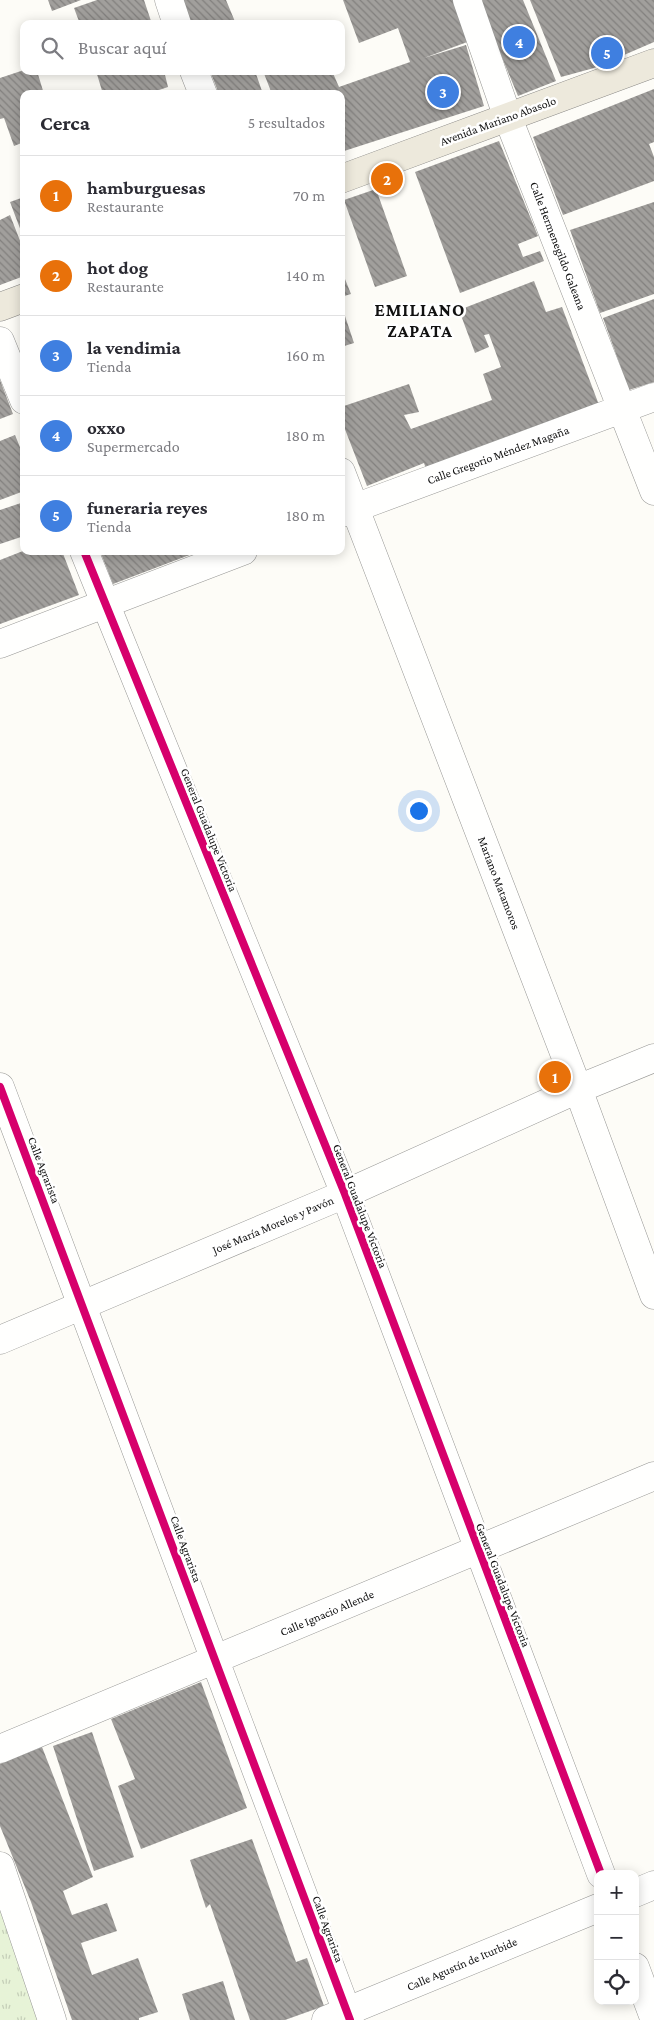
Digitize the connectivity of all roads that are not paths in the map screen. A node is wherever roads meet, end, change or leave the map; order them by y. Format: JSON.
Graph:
{"nodes":[{"id":1,"x":168,"y":0,"type":"edge"},
{"id":2,"x":467,"y":0,"type":"edge"},
{"id":3,"x":176,"y":20,"type":"edge"},
{"id":4,"x":654,"y":63,"type":"edge"},
{"id":5,"x":196,"y":75,"type":"edge"},
{"id":6,"x":201,"y":90,"type":"edge"},
{"id":7,"x":508,"y":118,"type":"junction"},
{"id":8,"x":345,"y":177,"type":"edge"},
{"id":9,"x":20,"y":300,"type":"edge"},
{"id":10,"x":0,"y":308,"type":"edge"},
{"id":11,"x":0,"y":341,"type":"edge"},
{"id":12,"x":20,"y":390,"type":"edge"},
{"id":13,"x":654,"y":397,"type":"edge"},
{"id":14,"x":622,"y":408,"type":"junction"},
{"id":15,"x":654,"y":491,"type":"edge"},
{"id":16,"x":345,"y":494,"type":"edge"},
{"id":17,"x":348,"y":511,"type":"edge"},
{"id":18,"x":86,"y":555,"type":"edge"},
{"id":19,"x":233,"y":555,"type":"edge"},
{"id":20,"x":106,"y":605,"type":"junction"},
{"id":21,"x":0,"y":644,"type":"edge"},
{"id":22,"x":654,"y":1058,"type":"edge"},
{"id":23,"x":0,"y":1087,"type":"edge"},
{"id":24,"x":578,"y":1089,"type":"junction"},
{"id":25,"x":345,"y":1194,"type":"junction"},
{"id":26,"x":654,"y":1295,"type":"edge"},
{"id":27,"x":83,"y":1305,"type":"junction"},
{"id":28,"x":0,"y":1340,"type":"edge"},
{"id":29,"x":654,"y":1476,"type":"edge"},
{"id":30,"x":478,"y":1550,"type":"junction"},
{"id":31,"x":215,"y":1659,"type":"junction"},
{"id":32,"x":0,"y":1749,"type":"edge"},
{"id":33,"x":0,"y":1866,"type":"edge"},
{"id":34,"x":598,"y":1870,"type":"edge"},
{"id":35,"x":654,"y":1885,"type":"edge"},
{"id":36,"x":639,"y":1891,"type":"edge"},
{"id":37,"x":594,"y":1910,"type":"edge"},
{"id":38,"x":639,"y":1979,"type":"edge"},
{"id":39,"x":341,"y":2017,"type":"edge"},
{"id":40,"x":654,"y":2018,"type":"edge"},
{"id":41,"x":52,"y":2020,"type":"edge"}],
"edges":[{"from":1,"to":3,"type":"street"},
{"from":2,"to":7,"type":"street","name":"Calle Hermenegildo Galeana"},
{"from":4,"to":7,"type":"main road","name":"Avenida Mariano Abasolo"},
{"from":5,"to":6,"type":"street"},
{"from":7,"to":8,"type":"main road","name":"Avenida Mariano Abasolo"},
{"from":7,"to":14,"type":"street","name":"Calle Hermenegildo Galeana"},
{"from":9,"to":10,"type":"main road"},
{"from":11,"to":12,"type":"street"},
{"from":13,"to":14,"type":"street","name":"Calle Gregorio Méndez Magaña"},
{"from":14,"to":15,"type":"street","name":"Calle Hermenegildo Galeana"},
{"from":14,"to":17,"type":"street","name":"Calle Gregorio Méndez Magaña"},
{"from":16,"to":17,"type":"street","name":"Mariano Matamoros"},
{"from":17,"to":24,"type":"street","name":"Mariano Matamoros"},
{"from":18,"to":20,"type":"street","name":"General Guadalupe Victoria"},
{"from":19,"to":20,"type":"street"},
{"from":20,"to":21,"type":"street"},
{"from":20,"to":25,"type":"street","name":"General Guadalupe Victoria"},
{"from":22,"to":24,"type":"street","name":"José María Morelos y Pavón"},
{"from":23,"to":27,"type":"street","name":"Calle Agrarista"},
{"from":24,"to":25,"type":"street","name":"José María Morelos y Pavón"},
{"from":24,"to":26,"type":"street","name":"Mariano Matamoros"},
{"from":25,"to":27,"type":"street","name":"José María Morelos y Pavón"},
{"from":25,"to":30,"type":"street","name":"General Guadalupe Victoria"},
{"from":27,"to":28,"type":"street","name":"José María Morelos y Pavón"},
{"from":27,"to":31,"type":"street","name":"Calle Agrarista"},
{"from":29,"to":30,"type":"street","name":"Calle Ignacio Allende"},
{"from":30,"to":31,"type":"street","name":"Calle Ignacio Allende"},
{"from":30,"to":34,"type":"street","name":"General Guadalupe Victoria"},
{"from":31,"to":32,"type":"street","name":"Calle Ignacio Allende"},
{"from":31,"to":39,"type":"street","name":"Calle Agrarista"},
{"from":33,"to":41,"type":"street"},
{"from":35,"to":36,"type":"street"},
{"from":37,"to":39,"type":"street","name":"Calle Agustín de Iturbide"},
{"from":38,"to":40,"type":"street"}]}
